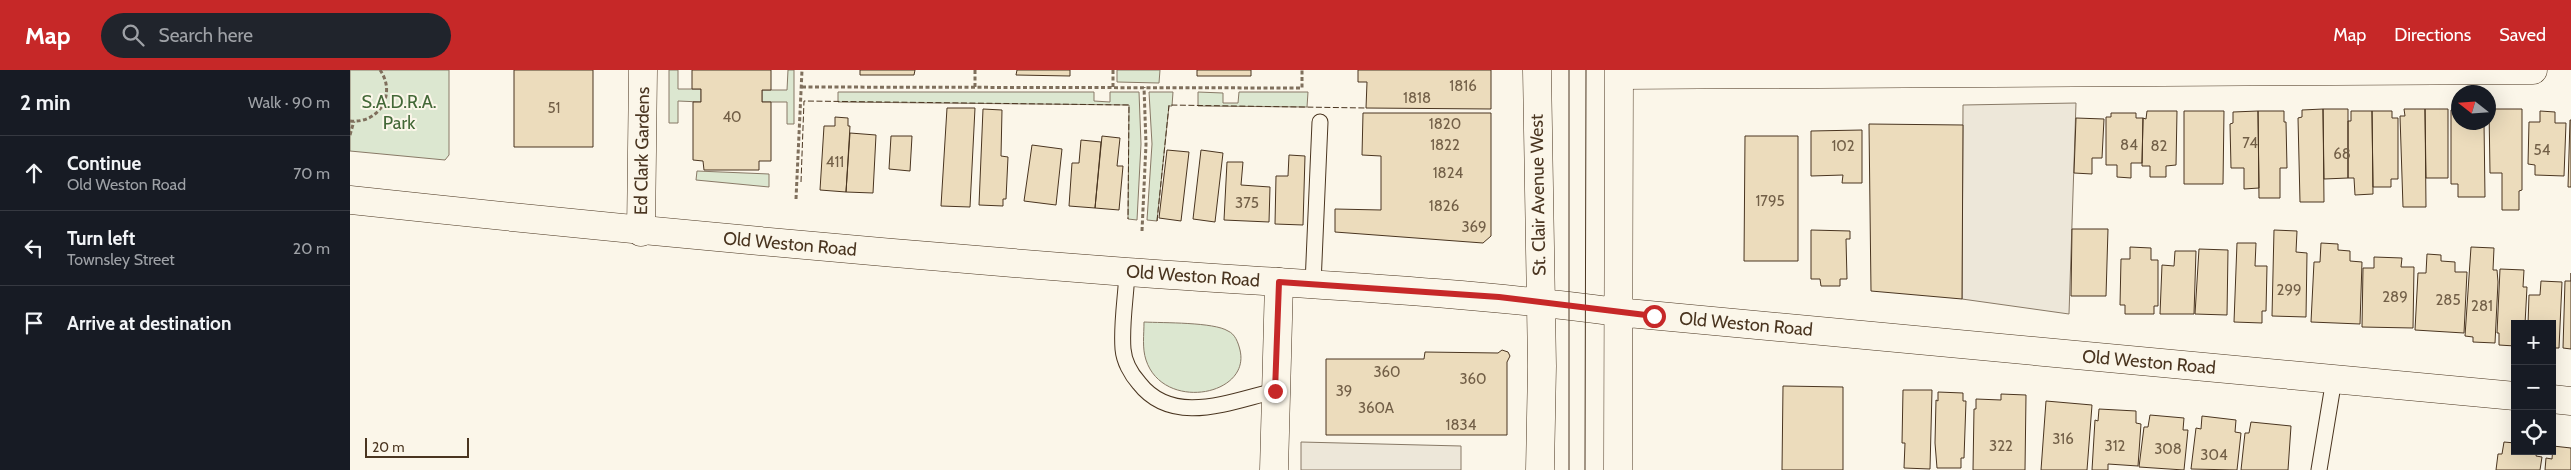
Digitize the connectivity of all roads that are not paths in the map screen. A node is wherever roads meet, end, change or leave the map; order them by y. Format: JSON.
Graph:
{"nodes":[{"id":1,"x":643,"y":70,"type":"edge"},
{"id":2,"x":1537,"y":70,"type":"edge"},
{"id":3,"x":2533,"y":70,"type":"edge"},
{"id":4,"x":1620,"y":72,"type":"edge"},
{"id":5,"x":1924,"y":72,"type":"edge"},
{"id":6,"x":1320,"y":122,"type":"dead end"},
{"id":7,"x":350,"y":200,"type":"edge"},
{"id":8,"x":641,"y":232,"type":"junction"},
{"id":9,"x":1127,"y":272,"type":"junction"},
{"id":10,"x":1279,"y":282,"type":"junction"},
{"id":11,"x":1313,"y":284,"type":"junction"},
{"id":12,"x":1540,"y":301,"type":"junction"},
{"id":13,"x":1617,"y":312,"type":"junction"},
{"id":14,"x":2334,"y":379,"type":"junction"},
{"id":15,"x":1275,"y":391,"type":"junction"},
{"id":16,"x":2511,"y":396,"type":"edge"},
{"id":17,"x":2556,"y":399,"type":"edge"},
{"id":18,"x":2571,"y":401,"type":"edge"},
{"id":19,"x":1274,"y":470,"type":"edge"},
{"id":20,"x":1540,"y":470,"type":"edge"},
{"id":21,"x":1618,"y":470,"type":"edge"},
{"id":22,"x":2319,"y":470,"type":"edge"}],
"edges":[{"from":1,"to":8,"type":"street","name":"Ed Clark Gardens"},
{"from":2,"to":12,"type":"street","name":"St. Clair Avenue West"},
{"from":3,"to":5,"type":"street"},
{"from":4,"to":5,"type":"street"},
{"from":4,"to":13,"type":"street"},
{"from":6,"to":11,"type":"lane"},
{"from":7,"to":8,"type":"street","name":"Old Weston Road"},
{"from":8,"to":9,"type":"street","name":"Old Weston Road"},
{"from":9,"to":10,"type":"street","name":"Old Weston Road"},
{"from":9,"to":15,"type":"lane"},
{"from":10,"to":11,"type":"street","name":"Old Weston Road"},
{"from":10,"to":15,"type":"street"},
{"from":11,"to":12,"type":"street","name":"Old Weston Road"},
{"from":12,"to":13,"type":"street","name":"Old Weston Road"},
{"from":12,"to":20,"type":"street","name":"St. Clair Avenue West"},
{"from":13,"to":14,"type":"street","name":"Old Weston Road"},
{"from":13,"to":21,"type":"street"},
{"from":14,"to":16,"type":"street","name":"Old Weston Road"},
{"from":14,"to":22,"type":"lane"},
{"from":15,"to":19,"type":"street"},
{"from":17,"to":18,"type":"street"}]}
